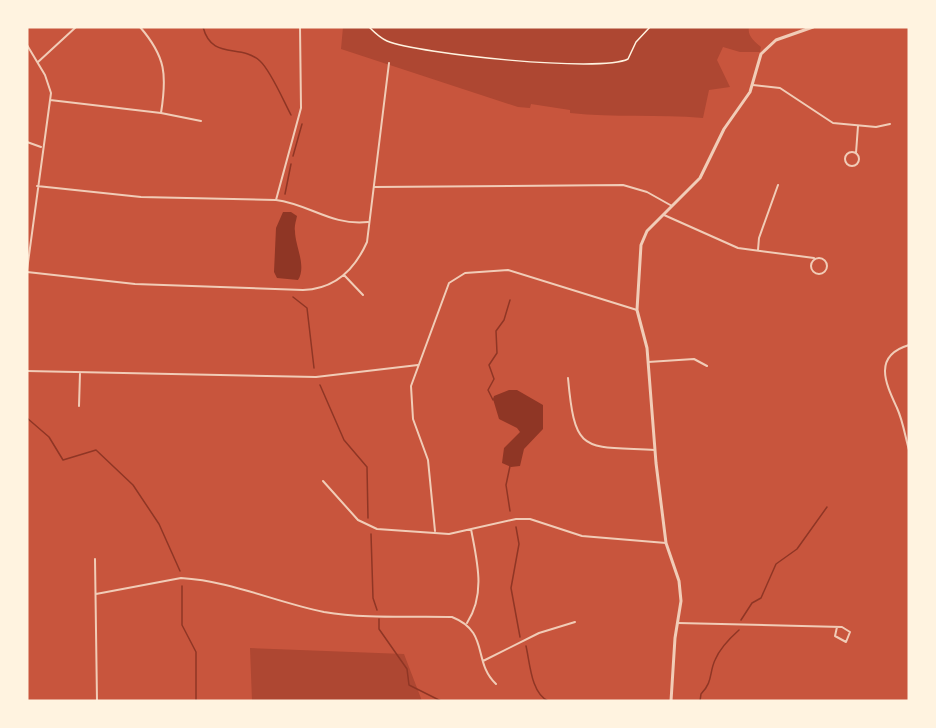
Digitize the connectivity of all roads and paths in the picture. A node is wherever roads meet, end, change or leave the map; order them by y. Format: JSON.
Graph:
{"nodes":[{"id":1,"x":76,"y":27,"type":"edge"},
{"id":2,"x":140,"y":27,"type":"edge"},
{"id":3,"x":300,"y":27,"type":"edge"},
{"id":4,"x":369,"y":27,"type":"edge"},
{"id":5,"x":650,"y":27,"type":"edge"},
{"id":6,"x":813,"y":27,"type":"edge"},
{"id":7,"x":799,"y":29,"type":"edge"},
{"id":8,"x":27,"y":45,"type":"edge"},
{"id":9,"x":38,"y":62,"type":"junction"},
{"id":10,"x":388,"y":63,"type":"dead end"},
{"id":11,"x":753,"y":85,"type":"junction"},
{"id":12,"x":50,"y":100,"type":"junction"},
{"id":13,"x":161,"y":113,"type":"junction"},
{"id":14,"x":201,"y":121,"type":"dead end"},
{"id":15,"x":890,"y":124,"type":"dead end"},
{"id":16,"x":858,"y":126,"type":"junction"},
{"id":17,"x":27,"y":142,"type":"edge"},
{"id":18,"x":42,"y":147,"type":"junction"},
{"id":19,"x":856,"y":153,"type":"junction"},
{"id":20,"x":778,"y":185,"type":"dead end"},
{"id":21,"x":37,"y":186,"type":"junction"},
{"id":22,"x":374,"y":187,"type":"junction"},
{"id":23,"x":276,"y":200,"type":"junction"},
{"id":24,"x":673,"y":206,"type":"junction"},
{"id":25,"x":664,"y":215,"type":"junction"},
{"id":26,"x":369,"y":222,"type":"junction"},
{"id":27,"x":758,"y":250,"type":"junction"},
{"id":28,"x":814,"y":258,"type":"junction"},
{"id":29,"x":27,"y":271,"type":"edge"},
{"id":30,"x":344,"y":275,"type":"junction"},
{"id":31,"x":363,"y":295,"type":"dead end"},
{"id":32,"x":637,"y":310,"type":"junction"},
{"id":33,"x":909,"y":345,"type":"edge"},
{"id":34,"x":648,"y":362,"type":"junction"},
{"id":35,"x":418,"y":365,"type":"junction"},
{"id":36,"x":707,"y":366,"type":"dead end"},
{"id":37,"x":27,"y":370,"type":"edge"},
{"id":38,"x":80,"y":372,"type":"junction"},
{"id":39,"x":567,"y":378,"type":"dead end"},
{"id":40,"x":79,"y":406,"type":"dead end"},
{"id":41,"x":655,"y":450,"type":"junction"},
{"id":42,"x":909,"y":450,"type":"edge"},
{"id":43,"x":323,"y":481,"type":"dead end"},
{"id":44,"x":909,"y":514,"type":"edge"},
{"id":45,"x":471,"y":529,"type":"junction"},
{"id":46,"x":435,"y":531,"type":"junction"},
{"id":47,"x":909,"y":538,"type":"edge"},
{"id":48,"x":666,"y":543,"type":"junction"},
{"id":49,"x":94,"y":559,"type":"dead end"},
{"id":50,"x":96,"y":594,"type":"junction"},
{"id":51,"x":575,"y":622,"type":"dead end"},
{"id":52,"x":467,"y":623,"type":"junction"},
{"id":53,"x":678,"y":623,"type":"junction"},
{"id":54,"x":837,"y":627,"type":"junction"},
{"id":55,"x":483,"y":661,"type":"junction"},
{"id":56,"x":495,"y":684,"type":"dead end"},
{"id":57,"x":97,"y":701,"type":"edge"},
{"id":58,"x":671,"y":701,"type":"edge"}],
"edges":[{"from":1,"to":9,"type":"street"},
{"from":2,"to":13,"type":"street"},
{"from":3,"to":23,"type":"street"},
{"from":4,"to":5,"type":"path"},
{"from":6,"to":7,"type":"street"},
{"from":7,"to":11,"type":"street"},
{"from":8,"to":9,"type":"street"},
{"from":9,"to":12,"type":"street"},
{"from":10,"to":22,"type":"street"},
{"from":11,"to":16,"type":"street"},
{"from":11,"to":24,"type":"street"},
{"from":12,"to":13,"type":"street"},
{"from":12,"to":18,"type":"street"},
{"from":13,"to":14,"type":"street"},
{"from":15,"to":16,"type":"street"},
{"from":16,"to":19,"type":"street"},
{"from":17,"to":18,"type":"street"},
{"from":18,"to":21,"type":"street"},
{"from":19,"to":19,"type":"street"},
{"from":20,"to":27,"type":"street"},
{"from":21,"to":23,"type":"street"},
{"from":21,"to":29,"type":"street"},
{"from":22,"to":24,"type":"street"},
{"from":22,"to":26,"type":"street"},
{"from":23,"to":26,"type":"street"},
{"from":24,"to":25,"type":"street"},
{"from":25,"to":27,"type":"street"},
{"from":25,"to":32,"type":"street"},
{"from":26,"to":30,"type":"street"},
{"from":27,"to":28,"type":"street"},
{"from":28,"to":28,"type":"street"},
{"from":29,"to":30,"type":"street"},
{"from":30,"to":31,"type":"street"},
{"from":32,"to":34,"type":"street"},
{"from":32,"to":35,"type":"street"},
{"from":33,"to":42,"type":"street"},
{"from":34,"to":36,"type":"street"},
{"from":34,"to":41,"type":"street"},
{"from":35,"to":38,"type":"street"},
{"from":35,"to":46,"type":"street"},
{"from":37,"to":38,"type":"street"},
{"from":38,"to":40,"type":"street"},
{"from":39,"to":41,"type":"street"},
{"from":41,"to":48,"type":"street"},
{"from":43,"to":46,"type":"street"},
{"from":44,"to":47,"type":"street"},
{"from":45,"to":46,"type":"street"},
{"from":45,"to":48,"type":"street"},
{"from":45,"to":52,"type":"street"},
{"from":48,"to":53,"type":"street"},
{"from":49,"to":50,"type":"street"},
{"from":50,"to":52,"type":"street"},
{"from":50,"to":57,"type":"street"},
{"from":51,"to":55,"type":"street"},
{"from":52,"to":55,"type":"street"},
{"from":53,"to":54,"type":"street"},
{"from":53,"to":58,"type":"street"},
{"from":54,"to":54,"type":"street"},
{"from":55,"to":56,"type":"street"}]}
